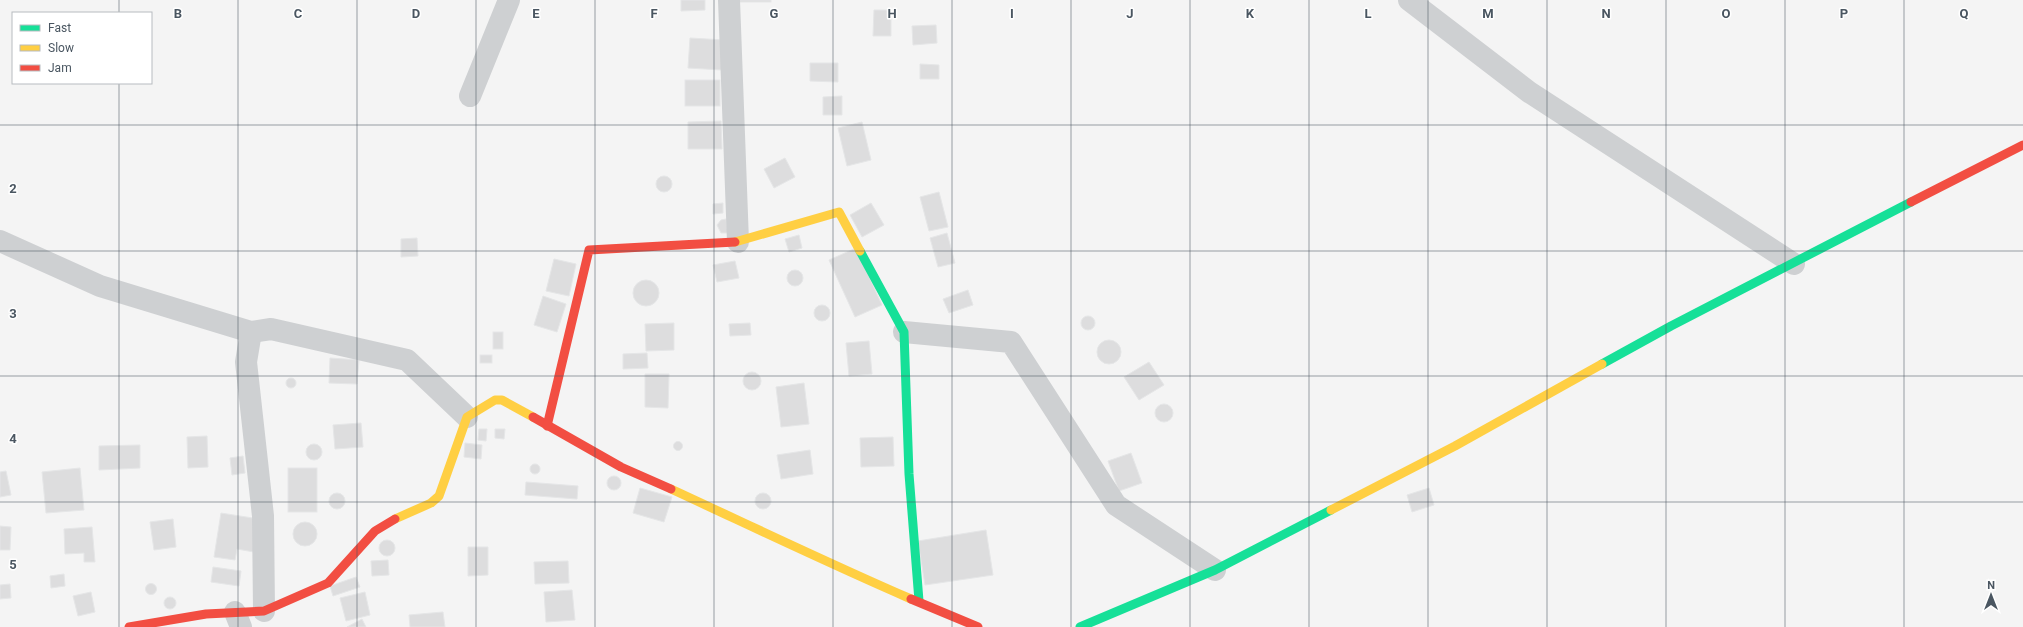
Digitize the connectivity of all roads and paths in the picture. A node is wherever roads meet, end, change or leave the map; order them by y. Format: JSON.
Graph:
{"nodes":[{"id":1,"x":509,"y":0,"type":"edge"},
{"id":2,"x":730,"y":0,"type":"edge"},
{"id":3,"x":1409,"y":0,"type":"edge"},
{"id":4,"x":470,"y":96,"type":"dead end"},
{"id":5,"x":2023,"y":145,"type":"edge"},
{"id":6,"x":0,"y":241,"type":"edge"},
{"id":7,"x":738,"y":242,"type":"junction"},
{"id":8,"x":1794,"y":264,"type":"junction"},
{"id":9,"x":251,"y":332,"type":"junction"},
{"id":10,"x":904,"y":332,"type":"junction"},
{"id":11,"x":467,"y":417,"type":"junction"},
{"id":12,"x":548,"y":426,"type":"junction"},
{"id":13,"x":1215,"y":570,"type":"junction"},
{"id":14,"x":919,"y":601,"type":"junction"},
{"id":15,"x":264,"y":610,"type":"junction"},
{"id":16,"x":238,"y":620,"type":"edge"},
{"id":17,"x":129,"y":627,"type":"edge"},
{"id":18,"x":978,"y":627,"type":"edge"},
{"id":19,"x":1080,"y":627,"type":"edge"}],
"edges":[{"from":1,"to":4,"type":"street"},
{"from":2,"to":7,"type":"street"},
{"from":3,"to":8,"type":"street"},
{"from":5,"to":8,"type":"street"},
{"from":6,"to":9,"type":"street"},
{"from":7,"to":10,"type":"street"},
{"from":7,"to":12,"type":"street"},
{"from":8,"to":13,"type":"street"},
{"from":9,"to":11,"type":"street"},
{"from":9,"to":15,"type":"street"},
{"from":10,"to":13,"type":"street"},
{"from":10,"to":14,"type":"street"},
{"from":11,"to":12,"type":"street"},
{"from":11,"to":15,"type":"street"},
{"from":12,"to":14,"type":"street"},
{"from":13,"to":19,"type":"street"},
{"from":14,"to":18,"type":"street"},
{"from":15,"to":16,"type":"street"},
{"from":16,"to":17,"type":"street"}]}
